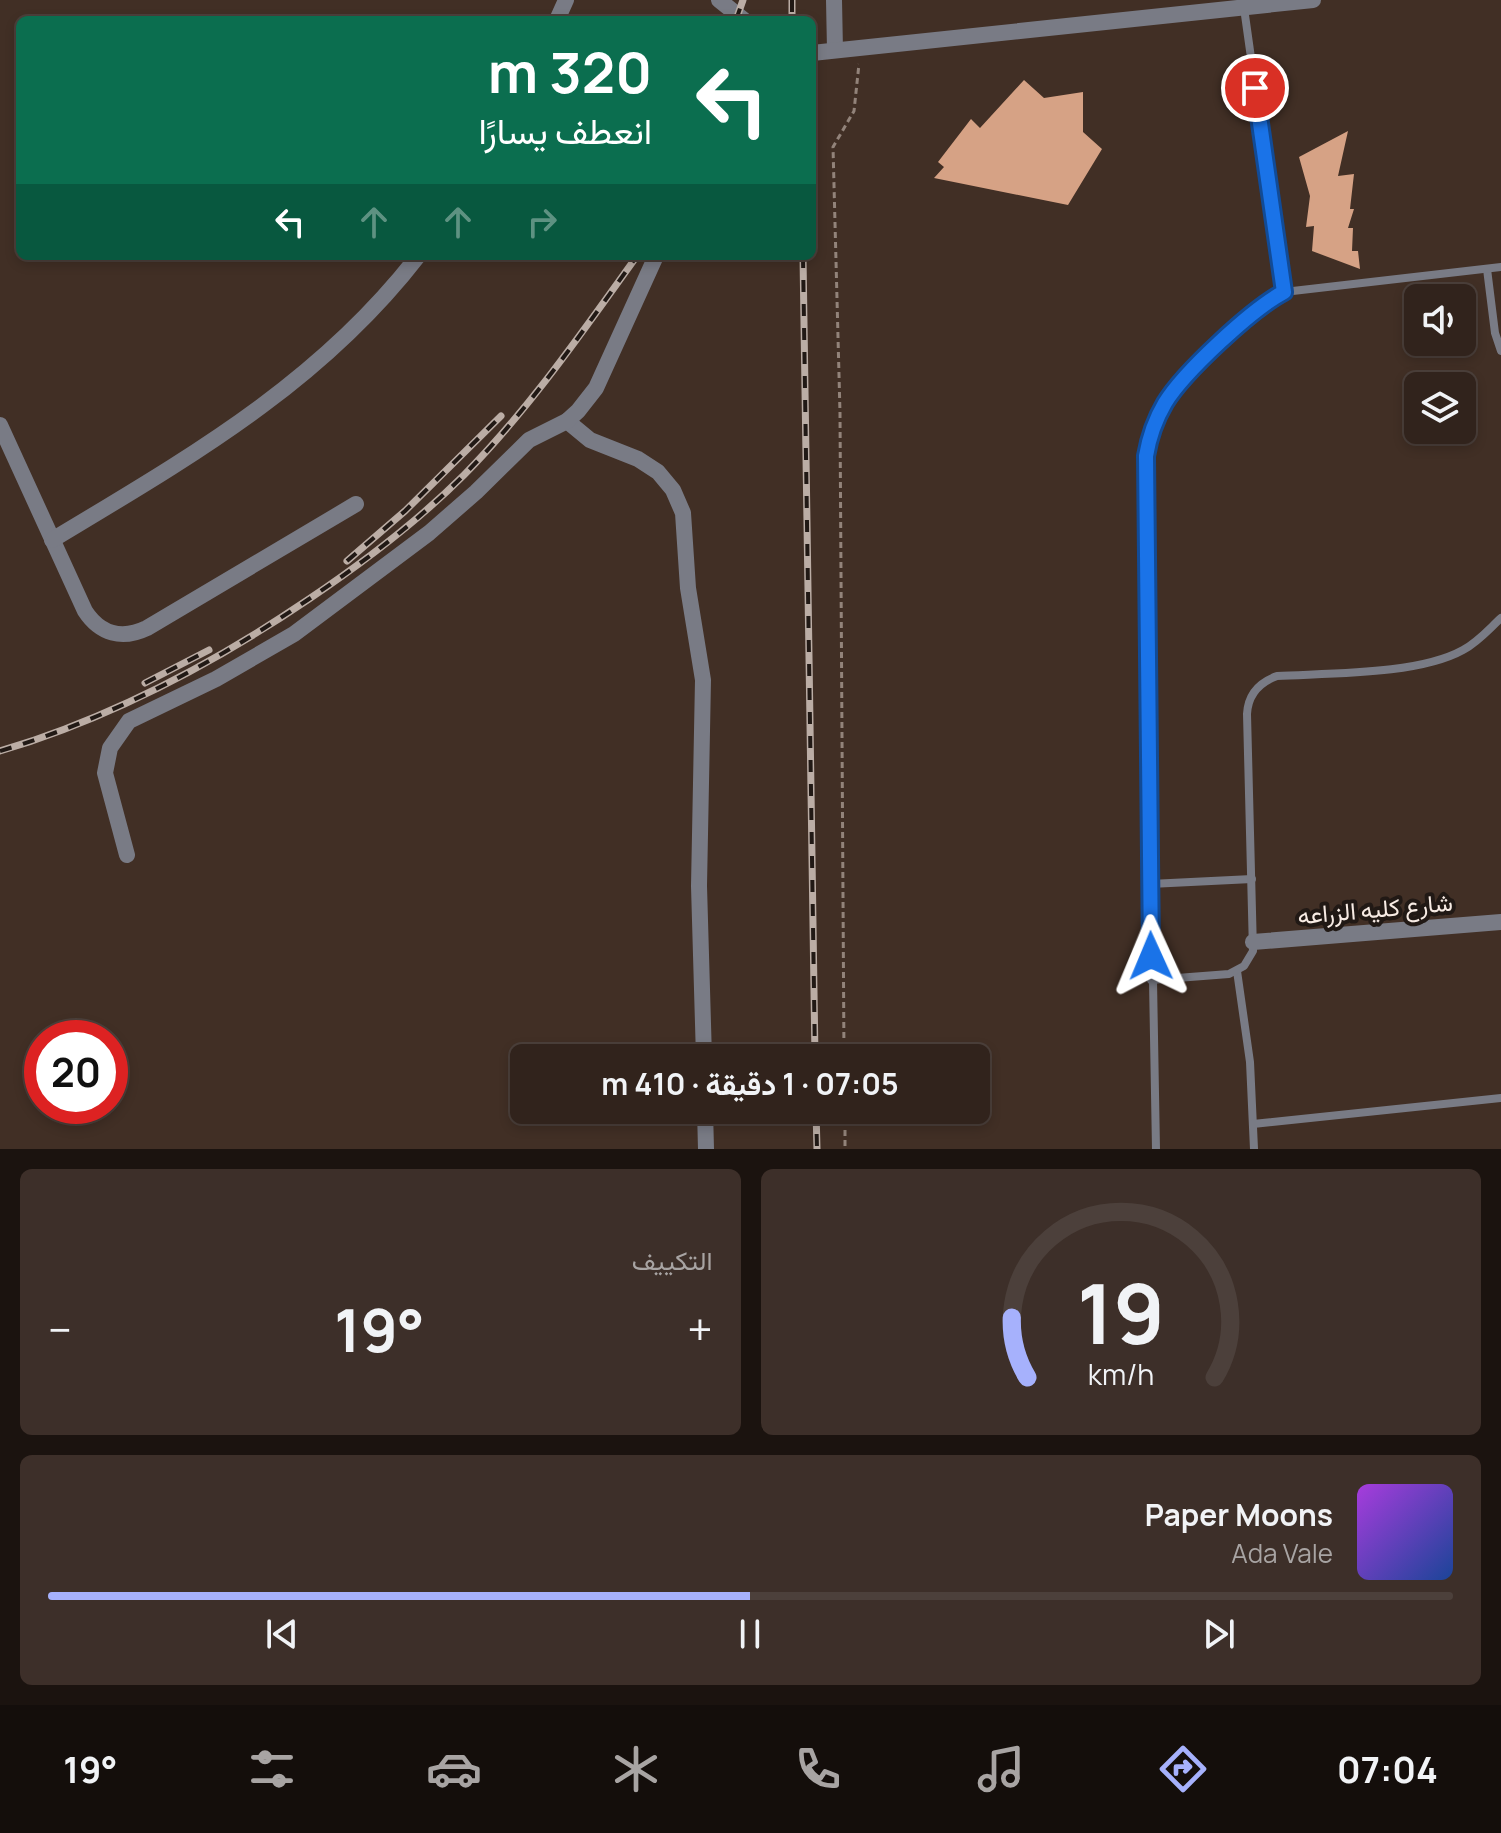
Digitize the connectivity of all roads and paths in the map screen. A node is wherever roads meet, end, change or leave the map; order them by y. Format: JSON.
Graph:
{"nodes":[{"id":1,"x":719,"y":0,"type":"edge"},
{"id":2,"x":834,"y":0,"type":"edge"},
{"id":3,"x":1313,"y":0,"type":"edge"},
{"id":4,"x":1244,"y":7,"type":"junction"},
{"id":5,"x":739,"y":16,"type":"edge"},
{"id":6,"x":861,"y":48,"type":"junction"},
{"id":7,"x":835,"y":50,"type":"junction"},
{"id":8,"x":816,"y":52,"type":"edge"},
{"id":9,"x":414,"y":260,"type":"edge"},
{"id":10,"x":654,"y":260,"type":"edge"},
{"id":11,"x":1501,"y":267,"type":"edge"},
{"id":12,"x":1487,"y":269,"type":"junction"},
{"id":13,"x":1284,"y":292,"type":"junction"},
{"id":14,"x":1501,"y":351,"type":"edge"},
{"id":15,"x":567,"y":421,"type":"junction"},
{"id":16,"x":0,"y":425,"type":"edge"},
{"id":17,"x":356,"y":504,"type":"dead end"},
{"id":18,"x":52,"y":540,"type":"junction"},
{"id":19,"x":1501,"y":618,"type":"edge"},
{"id":20,"x":127,"y":855,"type":"dead end"},
{"id":21,"x":1252,"y":879,"type":"junction"},
{"id":22,"x":1150,"y":884,"type":"junction"},
{"id":23,"x":1501,"y":922,"type":"edge"},
{"id":24,"x":1253,"y":942,"type":"junction"},
{"id":25,"x":1237,"y":971,"type":"junction"},
{"id":26,"x":1151,"y":980,"type":"junction"},
{"id":27,"x":704,"y":1044,"type":"edge"},
{"id":28,"x":844,"y":1044,"type":"edge"},
{"id":29,"x":1501,"y":1098,"type":"edge"},
{"id":30,"x":705,"y":1124,"type":"edge"},
{"id":31,"x":845,"y":1124,"type":"edge"},
{"id":32,"x":1253,"y":1124,"type":"junction"},
{"id":33,"x":706,"y":1149,"type":"edge"},
{"id":34,"x":845,"y":1149,"type":"edge"},
{"id":35,"x":1156,"y":1149,"type":"edge"},
{"id":36,"x":1254,"y":1149,"type":"edge"}],
"edges":[{"from":1,"to":5,"type":"street"},
{"from":2,"to":7,"type":"street"},
{"from":3,"to":4,"type":"street"},
{"from":4,"to":6,"type":"street"},
{"from":4,"to":13,"type":"lane"},
{"from":6,"to":7,"type":"street"},
{"from":6,"to":28,"type":"path"},
{"from":7,"to":8,"type":"street"},
{"from":9,"to":18,"type":"street"},
{"from":10,"to":15,"type":"street"},
{"from":11,"to":12,"type":"lane"},
{"from":12,"to":13,"type":"lane"},
{"from":12,"to":14,"type":"lane"},
{"from":13,"to":22,"type":"lane"},
{"from":15,"to":20,"type":"street"},
{"from":15,"to":27,"type":"street"},
{"from":16,"to":18,"type":"street"},
{"from":17,"to":18,"type":"street"},
{"from":19,"to":21,"type":"lane"},
{"from":21,"to":22,"type":"lane"},
{"from":21,"to":24,"type":"lane"},
{"from":22,"to":26,"type":"lane"},
{"from":23,"to":24,"type":"street","name":"شارع كليه الزراعه"},
{"from":24,"to":25,"type":"lane"},
{"from":25,"to":26,"type":"lane"},
{"from":25,"to":32,"type":"lane"},
{"from":26,"to":35,"type":"lane"},
{"from":29,"to":32,"type":"lane"},
{"from":30,"to":33,"type":"street"},
{"from":31,"to":34,"type":"path"},
{"from":32,"to":36,"type":"lane"}]}
